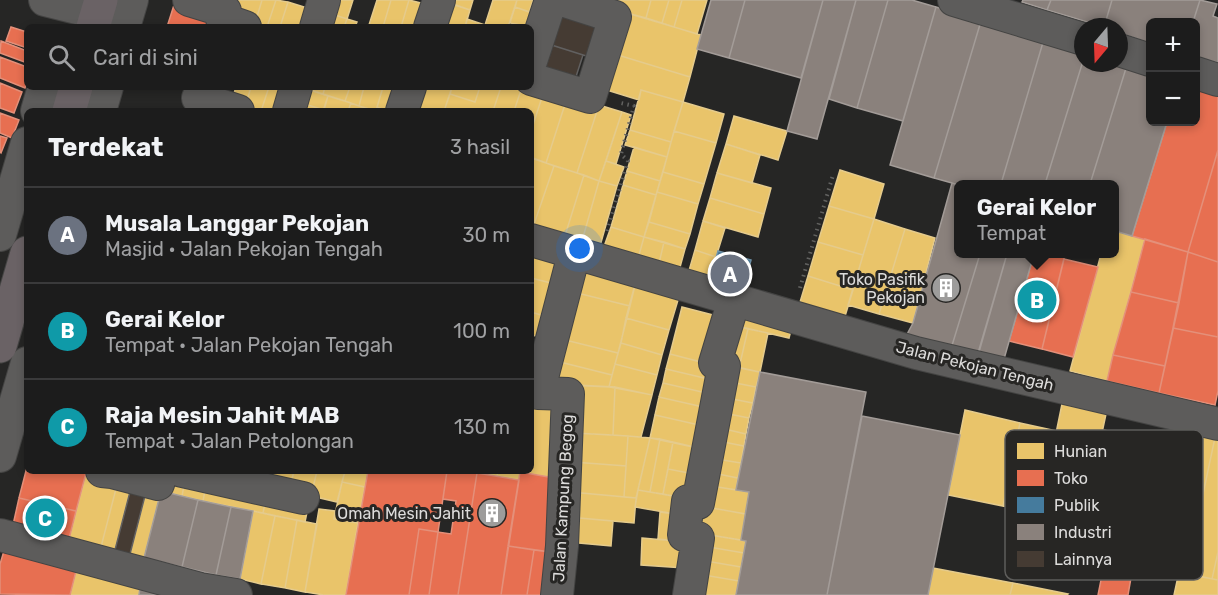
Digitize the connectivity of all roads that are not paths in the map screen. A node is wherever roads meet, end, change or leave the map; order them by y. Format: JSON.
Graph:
{"nodes":[{"id":1,"x":132,"y":0,"type":"edge"},
{"id":2,"x":189,"y":0,"type":"edge"},
{"id":3,"x":324,"y":0,"type":"edge"},
{"id":4,"x":562,"y":0,"type":"edge"},
{"id":5,"x":954,"y":0,"type":"edge"},
{"id":6,"x":82,"y":13,"type":"edge"},
{"id":7,"x":236,"y":24,"type":"edge"},
{"id":8,"x":317,"y":24,"type":"edge"},
{"id":9,"x":1074,"y":36,"type":"edge"},
{"id":10,"x":534,"y":48,"type":"edge"},
{"id":11,"x":1128,"y":53,"type":"edge"},
{"id":12,"x":1146,"y":59,"type":"edge"},
{"id":13,"x":1200,"y":74,"type":"edge"},
{"id":14,"x":534,"y":80,"type":"edge"},
{"id":15,"x":1218,"y":80,"type":"edge"},
{"id":16,"x":43,"y":90,"type":"edge"},
{"id":17,"x":75,"y":90,"type":"edge"},
{"id":18,"x":106,"y":90,"type":"edge"},
{"id":19,"x":295,"y":90,"type":"edge"},
{"id":20,"x":409,"y":90,"type":"edge"},
{"id":21,"x":198,"y":98,"type":"dead end"},
{"id":22,"x":38,"y":108,"type":"edge"},
{"id":23,"x":70,"y":108,"type":"edge"},
{"id":24,"x":101,"y":108,"type":"edge"},
{"id":25,"x":229,"y":108,"type":"edge"},
{"id":26,"x":290,"y":108,"type":"edge"},
{"id":27,"x":403,"y":108,"type":"edge"},
{"id":28,"x":24,"y":153,"type":"edge"},
{"id":29,"x":0,"y":235,"type":"edge"},
{"id":30,"x":534,"y":241,"type":"edge"},
{"id":31,"x":586,"y":257,"type":"junction"},
{"id":32,"x":24,"y":259,"type":"edge"},
{"id":33,"x":8,"y":292,"type":"edge"},
{"id":34,"x":734,"y":300,"type":"junction"},
{"id":35,"x":0,"y":346,"type":"edge"},
{"id":36,"x":24,"y":376,"type":"edge"},
{"id":37,"x":534,"y":396,"type":"edge"},
{"id":38,"x":1218,"y":424,"type":"edge"},
{"id":39,"x":7,"y":452,"type":"edge"},
{"id":40,"x":120,"y":474,"type":"edge"},
{"id":41,"x":161,"y":474,"type":"edge"},
{"id":42,"x":195,"y":474,"type":"edge"},
{"id":43,"x":303,"y":498,"type":"dead end"},
{"id":44,"x":0,"y":535,"type":"edge"},
{"id":45,"x":200,"y":592,"type":"edge"},
{"id":46,"x":236,"y":595,"type":"edge"},
{"id":47,"x":557,"y":595,"type":"edge"},
{"id":48,"x":689,"y":595,"type":"edge"}],
"edges":[{"from":1,"to":6,"type":"street"},
{"from":2,"to":7,"type":"street"},
{"from":3,"to":8,"type":"street"},
{"from":4,"to":10,"type":"street"},
{"from":4,"to":14,"type":"street"},
{"from":5,"to":9,"type":"street"},
{"from":11,"to":12,"type":"street"},
{"from":13,"to":15,"type":"street"},
{"from":16,"to":22,"type":"street"},
{"from":17,"to":23,"type":"main road"},
{"from":18,"to":24,"type":"street"},
{"from":19,"to":26,"type":"street"},
{"from":20,"to":27,"type":"street"},
{"from":21,"to":25,"type":"street"},
{"from":28,"to":29,"type":"street"},
{"from":30,"to":31,"type":"street"},
{"from":31,"to":34,"type":"street","name":"Jalan Pekojan Tengah"},
{"from":31,"to":37,"type":"street","name":"Jalan Kampung Begog"},
{"from":32,"to":33,"type":"main road"},
{"from":33,"to":35,"type":"main road"},
{"from":34,"to":38,"type":"street","name":"Jalan Pekojan Tengah"},
{"from":34,"to":48,"type":"street"},
{"from":36,"to":39,"type":"street"},
{"from":37,"to":47,"type":"street","name":"Jalan Kampung Begog"},
{"from":40,"to":41,"type":"street"},
{"from":42,"to":43,"type":"street"},
{"from":44,"to":45,"type":"street"},
{"from":45,"to":46,"type":"street"}]}
